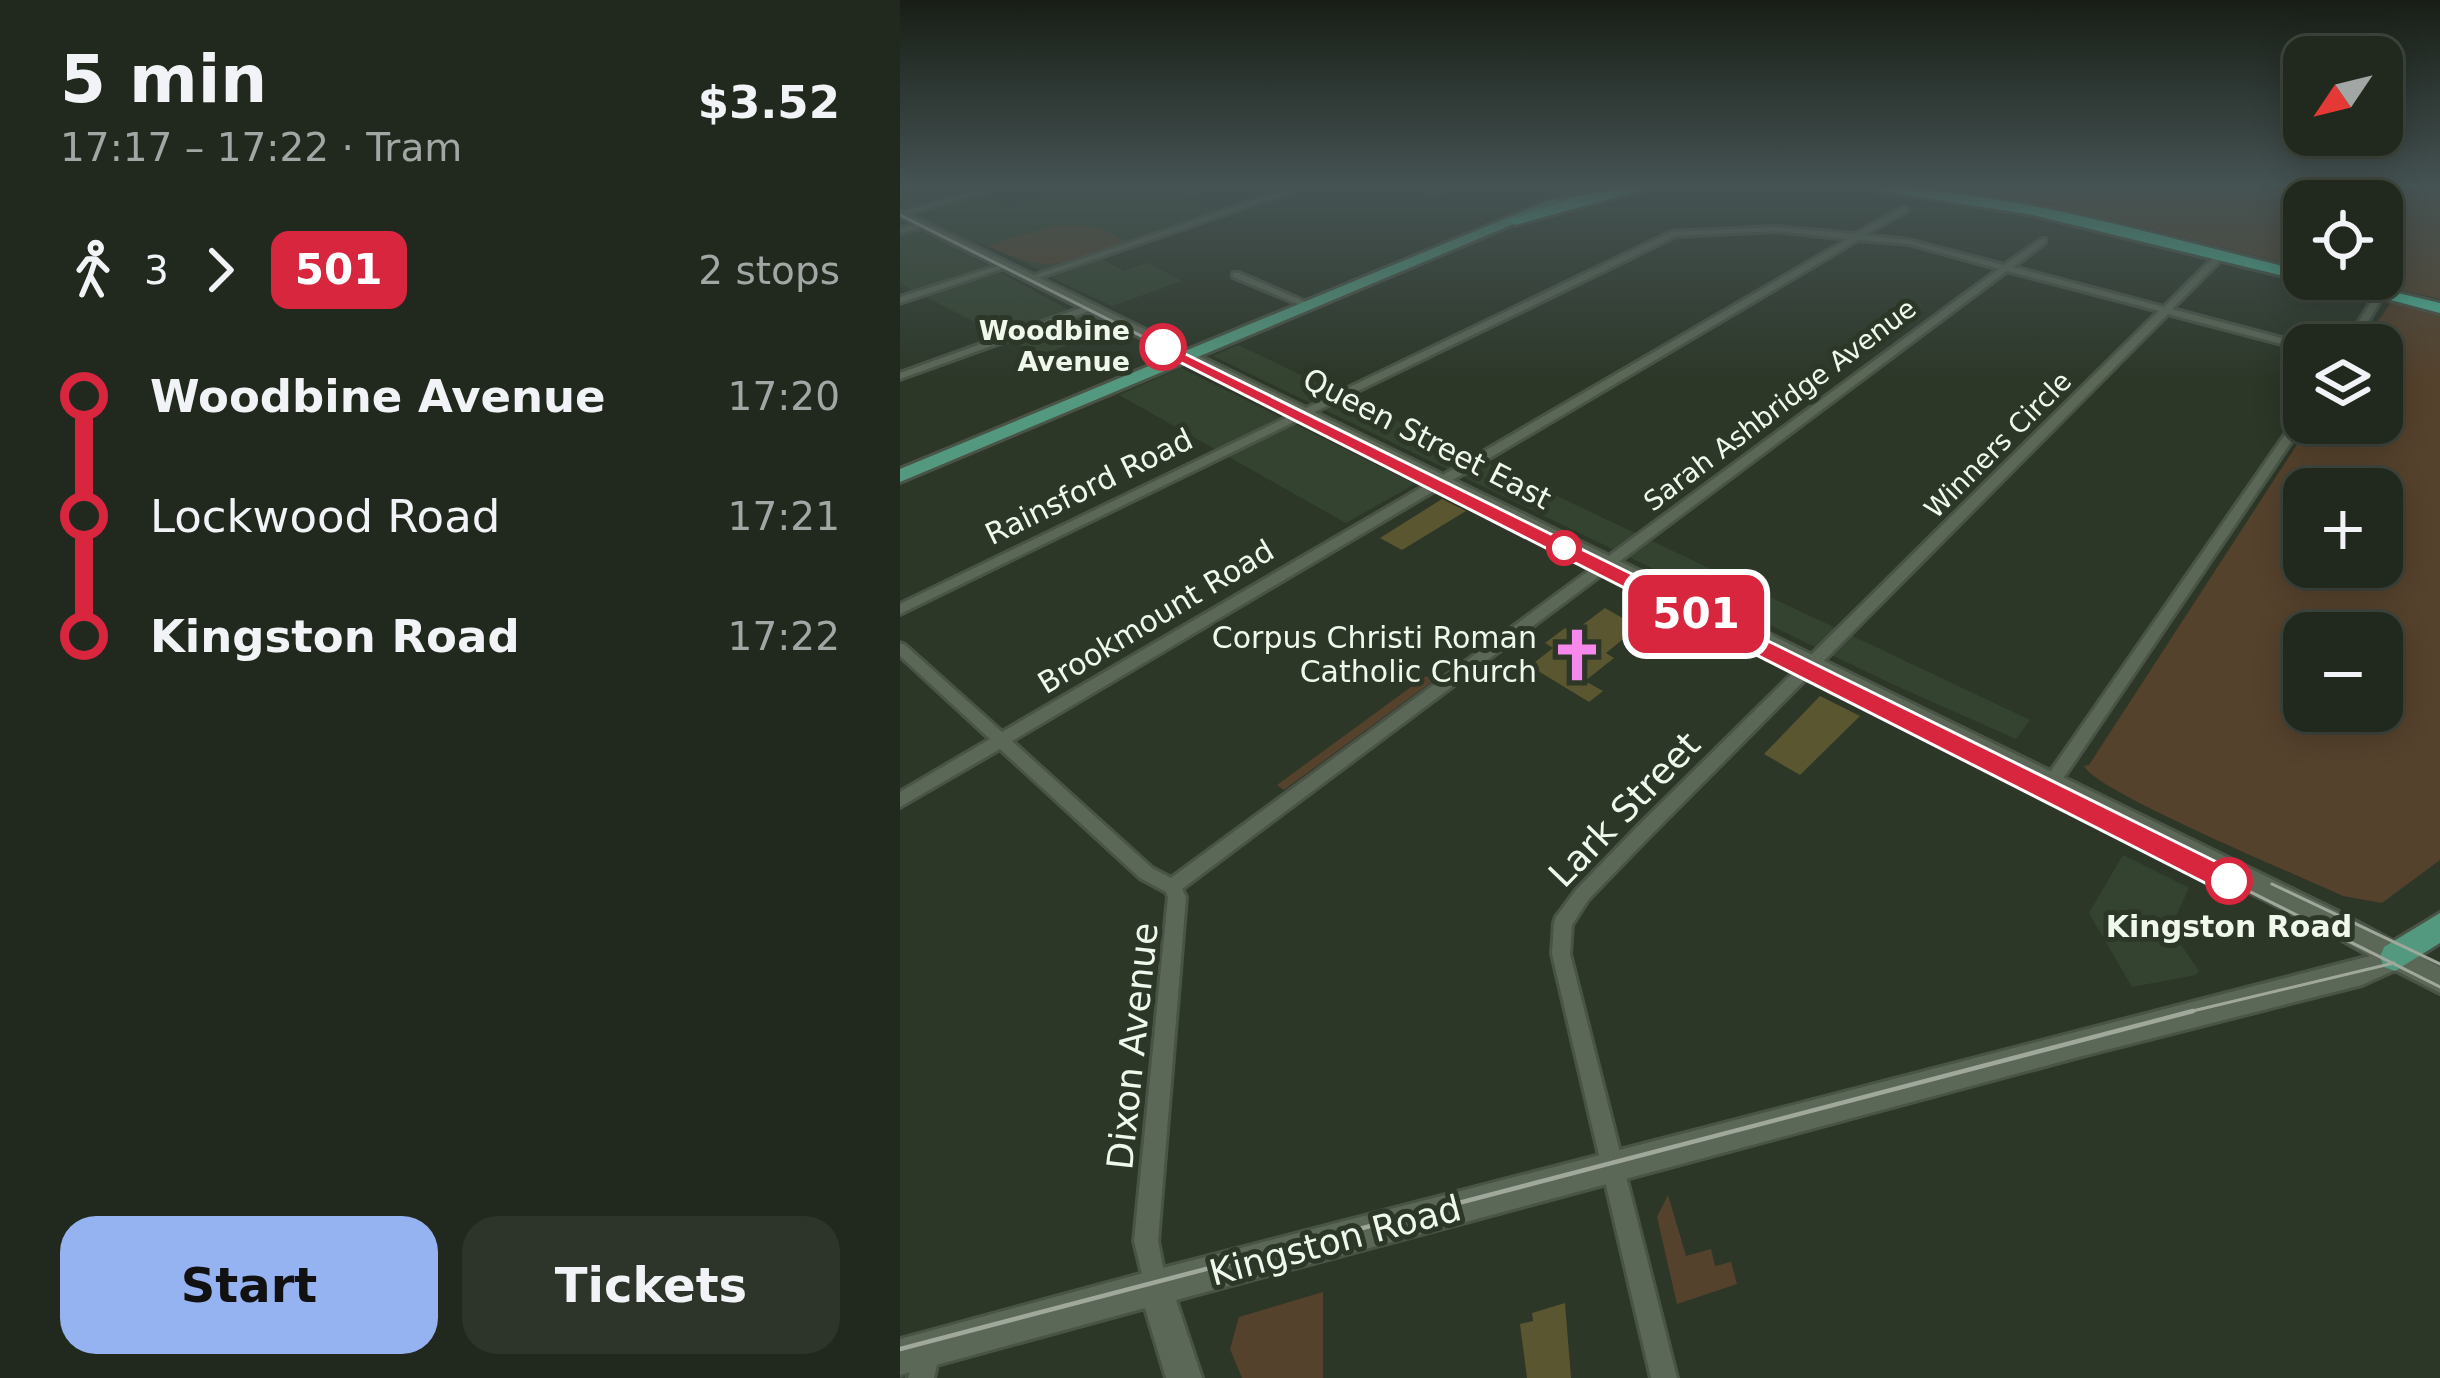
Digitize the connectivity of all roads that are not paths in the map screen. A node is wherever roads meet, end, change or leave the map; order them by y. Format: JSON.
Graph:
{"nodes":[{"id":1,"x":976,"y":251,"type":"edge"},
{"id":2,"x":1111,"y":251,"type":"edge"},
{"id":3,"x":1440,"y":251,"type":"edge"},
{"id":4,"x":1636,"y":251,"type":"edge"},
{"id":5,"x":1830,"y":251,"type":"edge"},
{"id":6,"x":1946,"y":251,"type":"edge"},
{"id":7,"x":2028,"y":251,"type":"edge"},
{"id":8,"x":2200,"y":251,"type":"edge"},
{"id":9,"x":2215,"y":251,"type":"edge"},
{"id":10,"x":2220,"y":256,"type":"junction"},
{"id":11,"x":1006,"y":266,"type":"junction"},
{"id":12,"x":2006,"y":268,"type":"junction"},
{"id":13,"x":2283,"y":268,"type":"edge"},
{"id":14,"x":2283,"y":269,"type":"edge"},
{"id":15,"x":1236,"y":275,"type":"dead end"},
{"id":16,"x":1030,"y":278,"type":"junction"},
{"id":17,"x":2403,"y":296,"type":"edge"},
{"id":18,"x":900,"y":300,"type":"edge"},
{"id":19,"x":1308,"y":305,"type":"junction"},
{"id":20,"x":2440,"y":305,"type":"edge"},
{"id":21,"x":1089,"y":308,"type":"junction"},
{"id":22,"x":2165,"y":310,"type":"junction"},
{"id":23,"x":2283,"y":341,"type":"edge"},
{"id":24,"x":1186,"y":356,"type":"junction"},
{"id":25,"x":900,"y":376,"type":"edge"},
{"id":26,"x":1302,"y":414,"type":"junction"},
{"id":27,"x":2284,"y":444,"type":"edge"},
{"id":28,"x":900,"y":476,"type":"edge"},
{"id":29,"x":1439,"y":482,"type":"junction"},
{"id":30,"x":1604,"y":565,"type":"junction"},
{"id":31,"x":900,"y":610,"type":"edge"},
{"id":32,"x":900,"y":649,"type":"edge"},
{"id":33,"x":1808,"y":666,"type":"junction"},
{"id":34,"x":999,"y":741,"type":"junction"},
{"id":35,"x":2052,"y":782,"type":"junction"},
{"id":36,"x":900,"y":800,"type":"edge"},
{"id":37,"x":1172,"y":887,"type":"junction"},
{"id":38,"x":2440,"y":926,"type":"edge"},
{"id":39,"x":2395,"y":957,"type":"junction"},
{"id":40,"x":2440,"y":981,"type":"edge"},
{"id":41,"x":1615,"y":1165,"type":"junction"},
{"id":42,"x":1155,"y":1287,"type":"junction"},
{"id":43,"x":916,"y":1361,"type":"edge"},
{"id":44,"x":1184,"y":1378,"type":"edge"},
{"id":45,"x":1664,"y":1378,"type":"edge"}],
"edges":[{"from":1,"to":11,"type":"main road","name":"Queen Street East"},
{"from":2,"to":16,"type":"street"},
{"from":3,"to":19,"type":"main road"},
{"from":4,"to":26,"type":"street","name":"Rainsford Road"},
{"from":5,"to":29,"type":"street","name":"Brookmount Road"},
{"from":6,"to":12,"type":"street","name":"Rainsford Road"},
{"from":7,"to":12,"type":"street","name":"Sarah Ashbridge Avenue"},
{"from":8,"to":10,"type":"highway"},
{"from":9,"to":13,"type":"highway"},
{"from":10,"to":14,"type":"highway"},
{"from":10,"to":22,"type":"street","name":"Winners Circle"},
{"from":11,"to":16,"type":"main road","name":"Queen Street East"},
{"from":11,"to":18,"type":"street"},
{"from":12,"to":22,"type":"street","name":"Rainsford Road"},
{"from":12,"to":30,"type":"street","name":"Sarah Ashbridge Avenue"},
{"from":15,"to":19,"type":"street"},
{"from":16,"to":21,"type":"main road","name":"Queen Street East"},
{"from":17,"to":20,"type":"highway"},
{"from":19,"to":24,"type":"main road"},
{"from":21,"to":24,"type":"main road","name":"Queen Street East"},
{"from":21,"to":25,"type":"street"},
{"from":22,"to":23,"type":"street","name":"Rainsford Road"},
{"from":22,"to":33,"type":"street","name":"Winners Circle"},
{"from":24,"to":26,"type":"main road","name":"Queen Street East"},
{"from":24,"to":28,"type":"main road"},
{"from":26,"to":29,"type":"main road","name":"Queen Street East"},
{"from":26,"to":31,"type":"street","name":"Rainsford Road"},
{"from":27,"to":35,"type":"street"},
{"from":29,"to":30,"type":"main road","name":"Queen Street East"},
{"from":29,"to":34,"type":"street","name":"Brookmount Road"},
{"from":30,"to":33,"type":"main road","name":"Queen Street East"},
{"from":30,"to":37,"type":"street","name":"Sarah Ashbridge Avenue"},
{"from":32,"to":34,"type":"street","name":"Dixon Avenue"},
{"from":33,"to":35,"type":"main road","name":"Queen Street East"},
{"from":33,"to":41,"type":"street","name":"Lark Street"},
{"from":34,"to":36,"type":"street","name":"Brookmount Road"},
{"from":34,"to":37,"type":"street","name":"Dixon Avenue"},
{"from":35,"to":39,"type":"main road","name":"Queen Street East"},
{"from":37,"to":42,"type":"street","name":"Dixon Avenue"},
{"from":38,"to":39,"type":"main road"},
{"from":39,"to":40,"type":"main road","name":"Queen Street East"},
{"from":39,"to":41,"type":"main road","name":"Kingston Road"},
{"from":41,"to":42,"type":"main road","name":"Kingston Road"},
{"from":41,"to":45,"type":"street"},
{"from":42,"to":43,"type":"main road","name":"Kingston Road"},
{"from":42,"to":44,"type":"main road"}]}
